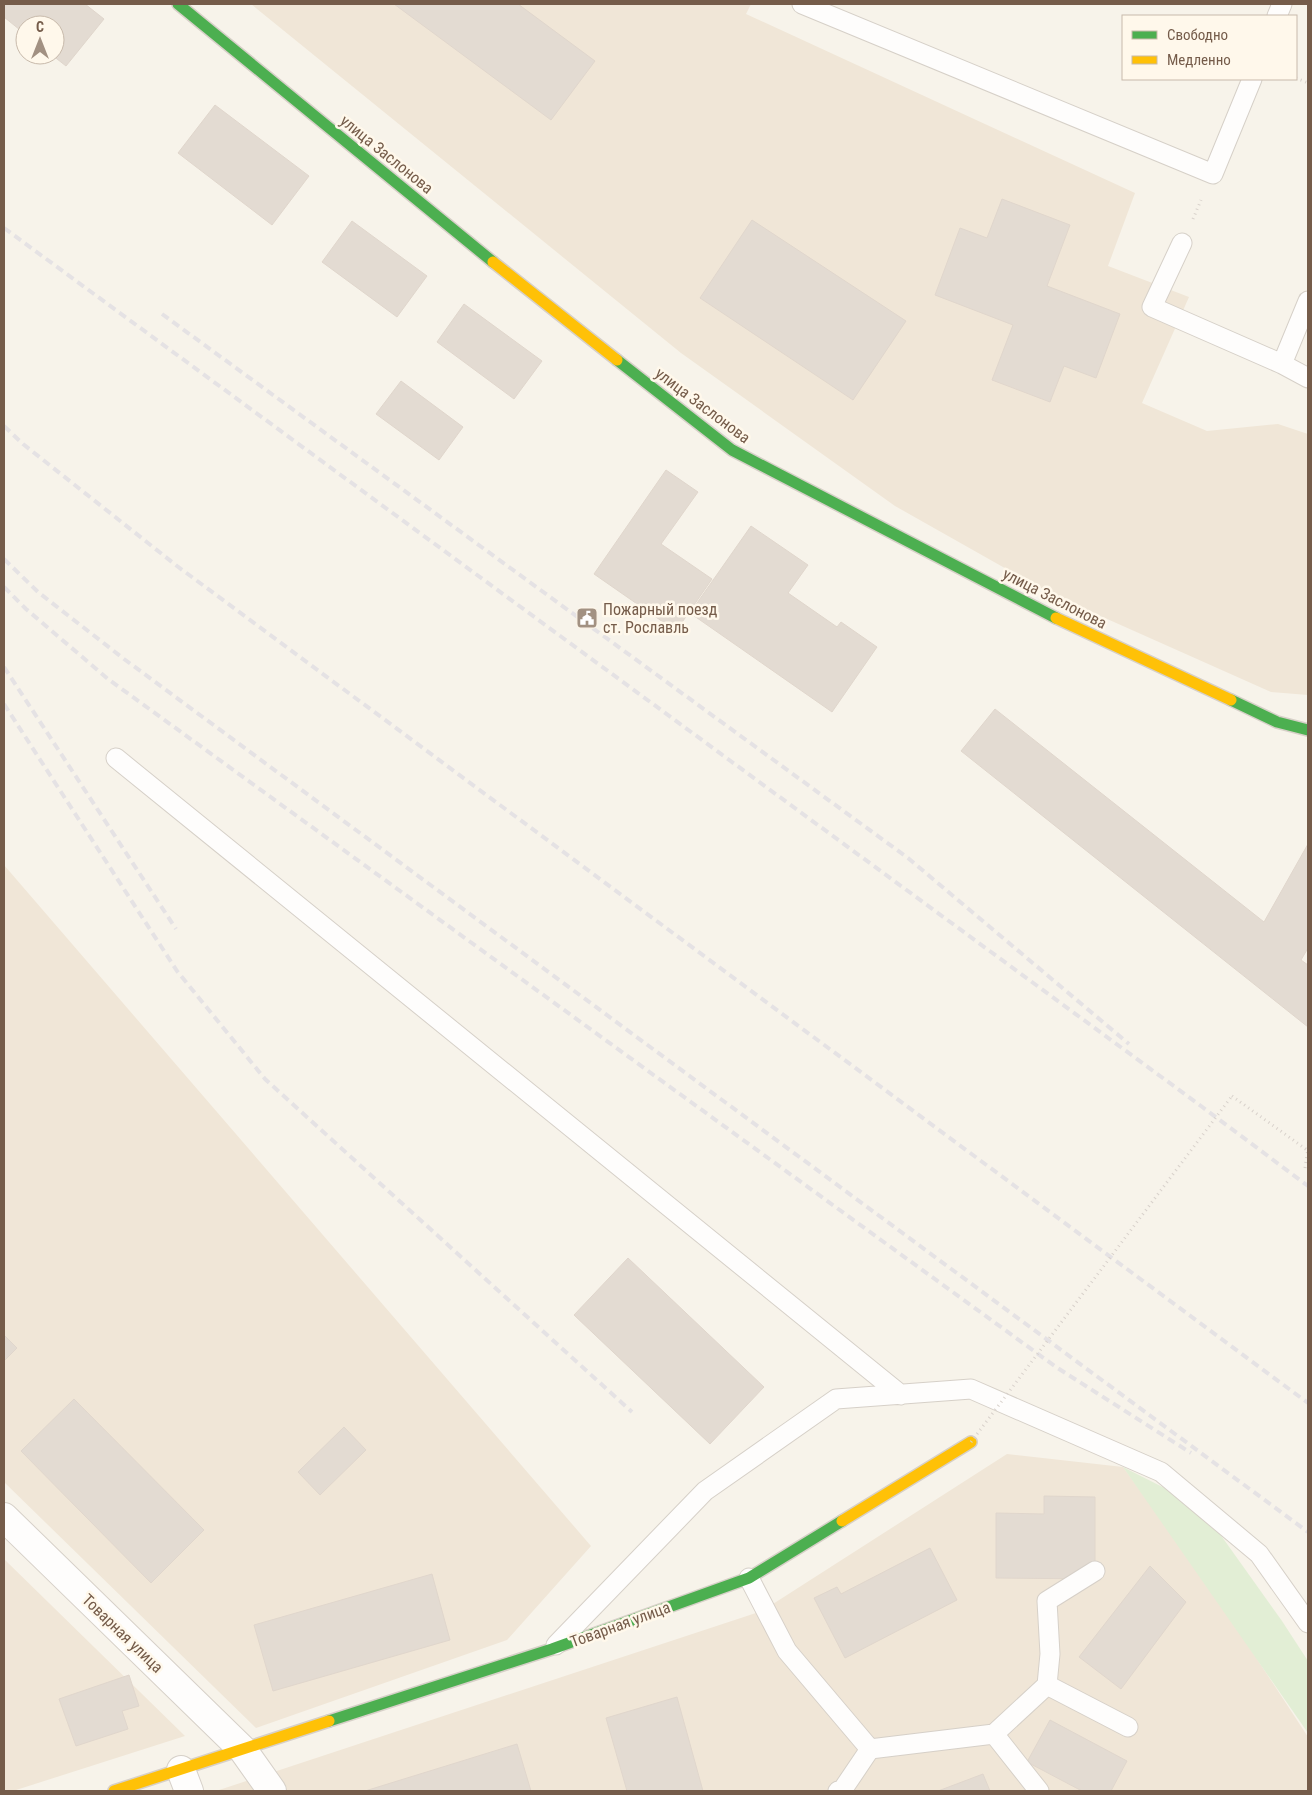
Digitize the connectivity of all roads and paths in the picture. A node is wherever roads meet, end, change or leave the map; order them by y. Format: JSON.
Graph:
{"nodes":[{"id":1,"x":178,"y":4,"type":"edge"},
{"id":2,"x":802,"y":4,"type":"edge"},
{"id":3,"x":1252,"y":80,"type":"edge"},
{"id":4,"x":1213,"y":174,"type":"junction"},
{"id":5,"x":1182,"y":243,"type":"joint"},
{"id":6,"x":1308,"y":302,"type":"edge"},
{"id":7,"x":1282,"y":364,"type":"junction"},
{"id":8,"x":1308,"y":378,"type":"edge"},
{"id":9,"x":1308,"y":730,"type":"edge"},
{"id":10,"x":116,"y":758,"type":"dead end"},
{"id":11,"x":1307,"y":1149,"type":"edge"},
{"id":12,"x":1305,"y":1168,"type":"dead end"},
{"id":13,"x":901,"y":1395,"type":"junction"},
{"id":14,"x":971,"y":1442,"type":"joint"},
{"id":15,"x":4,"y":1516,"type":"edge"},
{"id":16,"x":1095,"y":1571,"type":"dead end"},
{"id":17,"x":749,"y":1578,"type":"junction"},
{"id":18,"x":1308,"y":1622,"type":"edge"},
{"id":19,"x":552,"y":1649,"type":"junction"},
{"id":20,"x":1047,"y":1685,"type":"junction"},
{"id":21,"x":1128,"y":1727,"type":"dead end"},
{"id":22,"x":994,"y":1734,"type":"junction"},
{"id":23,"x":870,"y":1749,"type":"junction"},
{"id":24,"x":243,"y":1750,"type":"junction"},
{"id":25,"x":185,"y":1781,"type":"edge"},
{"id":26,"x":114,"y":1791,"type":"edge"},
{"id":27,"x":272,"y":1791,"type":"edge"},
{"id":28,"x":838,"y":1791,"type":"edge"},
{"id":29,"x":1039,"y":1791,"type":"edge"}],
"edges":[{"from":1,"to":9,"type":"street","name":"улица Заслонова"},
{"from":2,"to":4,"type":"lane"},
{"from":3,"to":4,"type":"lane"},
{"from":4,"to":5,"type":"path"},
{"from":5,"to":7,"type":"lane"},
{"from":6,"to":7,"type":"lane"},
{"from":7,"to":8,"type":"lane"},
{"from":10,"to":13,"type":"lane"},
{"from":11,"to":12,"type":"path"},
{"from":11,"to":14,"type":"path","bridge":true},
{"from":13,"to":18,"type":"lane"},
{"from":13,"to":19,"type":"lane"},
{"from":14,"to":17,"type":"street","name":"Товарная улица"},
{"from":15,"to":24,"type":"street","name":"Товарная улица"},
{"from":16,"to":20,"type":"lane"},
{"from":17,"to":19,"type":"street","name":"Товарная улица"},
{"from":17,"to":23,"type":"lane"},
{"from":19,"to":24,"type":"street","name":"Товарная улица"},
{"from":20,"to":21,"type":"lane"},
{"from":20,"to":22,"type":"lane"},
{"from":22,"to":23,"type":"lane"},
{"from":22,"to":29,"type":"lane"},
{"from":23,"to":28,"type":"lane"},
{"from":24,"to":25,"type":"street","name":"Товарная улица"},
{"from":24,"to":27,"type":"street","name":"Товарная улица"},
{"from":25,"to":26,"type":"street","name":"Товарная улица"}]}
